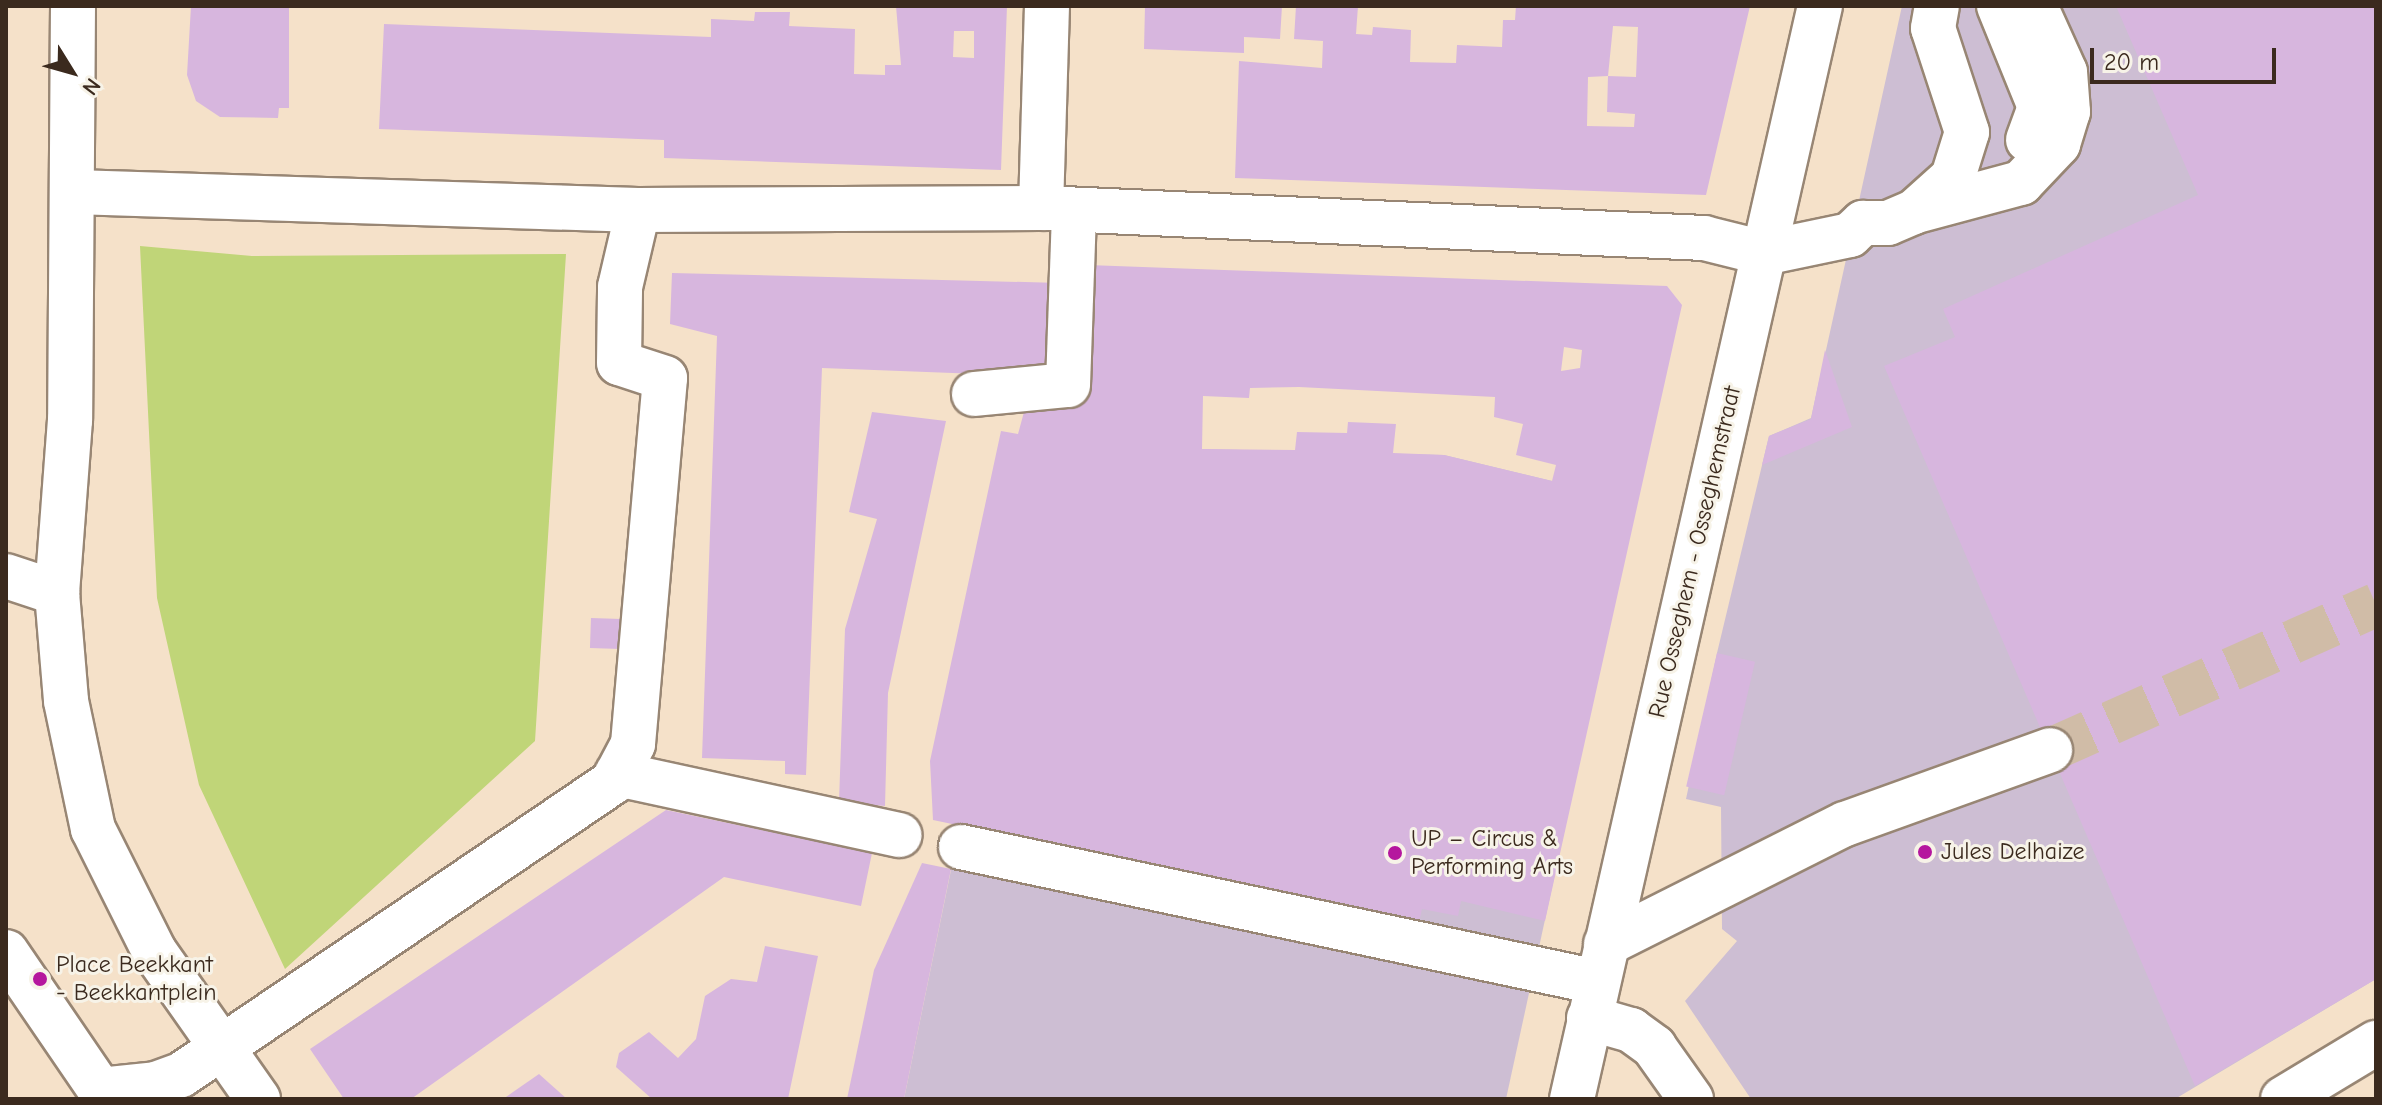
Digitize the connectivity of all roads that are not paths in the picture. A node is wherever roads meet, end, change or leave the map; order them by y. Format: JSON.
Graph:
{"nodes":[{"id":1,"x":73,"y":6,"type":"edge"},
{"id":2,"x":1047,"y":6,"type":"edge"},
{"id":3,"x":1820,"y":6,"type":"edge"},
{"id":4,"x":1937,"y":6,"type":"edge"},
{"id":5,"x":1999,"y":6,"type":"edge"},
{"id":6,"x":2035,"y":6,"type":"edge"},
{"id":7,"x":1953,"y":177,"type":"junction"},
{"id":8,"x":74,"y":192,"type":"junction"},
{"id":9,"x":1057,"y":209,"type":"junction"},
{"id":10,"x":638,"y":210,"type":"junction"},
{"id":11,"x":1914,"y":212,"type":"junction"},
{"id":12,"x":1764,"y":253,"type":"junction"},
{"id":13,"x":974,"y":394,"type":"dead end"},
{"id":14,"x":6,"y":576,"type":"edge"},
{"id":15,"x":57,"y":593,"type":"junction"},
{"id":16,"x":6,"y":602,"type":"edge"},
{"id":17,"x":2050,"y":750,"type":"tunnel mouth"},
{"id":18,"x":617,"y":774,"type":"junction"},
{"id":19,"x":900,"y":835,"type":"dead end"},
{"id":20,"x":961,"y":847,"type":"dead end"},
{"id":21,"x":6,"y":952,"type":"edge"},
{"id":22,"x":1597,"y":981,"type":"junction"},
{"id":23,"x":2376,"y":1043,"type":"edge"},
{"id":24,"x":219,"y":1048,"type":"junction"},
{"id":25,"x":258,"y":1099,"type":"edge"},
{"id":26,"x":1572,"y":1099,"type":"edge"},
{"id":27,"x":1691,"y":1099,"type":"edge"},
{"id":28,"x":2283,"y":1099,"type":"edge"}],
"edges":[{"from":1,"to":8,"type":"street"},
{"from":2,"to":9,"type":"street"},
{"from":3,"to":12,"type":"street","name":"Rue Osseghem - Osseghemstraat"},
{"from":4,"to":7,"type":"street"},
{"from":5,"to":7,"type":"street"},
{"from":6,"to":11,"type":"street"},
{"from":7,"to":11,"type":"street"},
{"from":8,"to":10,"type":"street"},
{"from":8,"to":15,"type":"street"},
{"from":9,"to":10,"type":"street"},
{"from":9,"to":12,"type":"street"},
{"from":9,"to":13,"type":"street"},
{"from":10,"to":18,"type":"street"},
{"from":11,"to":12,"type":"street"},
{"from":12,"to":22,"type":"street","name":"Rue Osseghem - Osseghemstraat"},
{"from":14,"to":15,"type":"street"},
{"from":15,"to":16,"type":"street"},
{"from":15,"to":24,"type":"street"},
{"from":17,"to":22,"type":"street"},
{"from":18,"to":19,"type":"street"},
{"from":18,"to":24,"type":"street"},
{"from":20,"to":22,"type":"street"},
{"from":21,"to":24,"type":"street"},
{"from":22,"to":26,"type":"street","name":"Rue Osseghem - Osseghemstraat"},
{"from":22,"to":27,"type":"street"},
{"from":23,"to":28,"type":"street"},
{"from":24,"to":25,"type":"street"}]}
